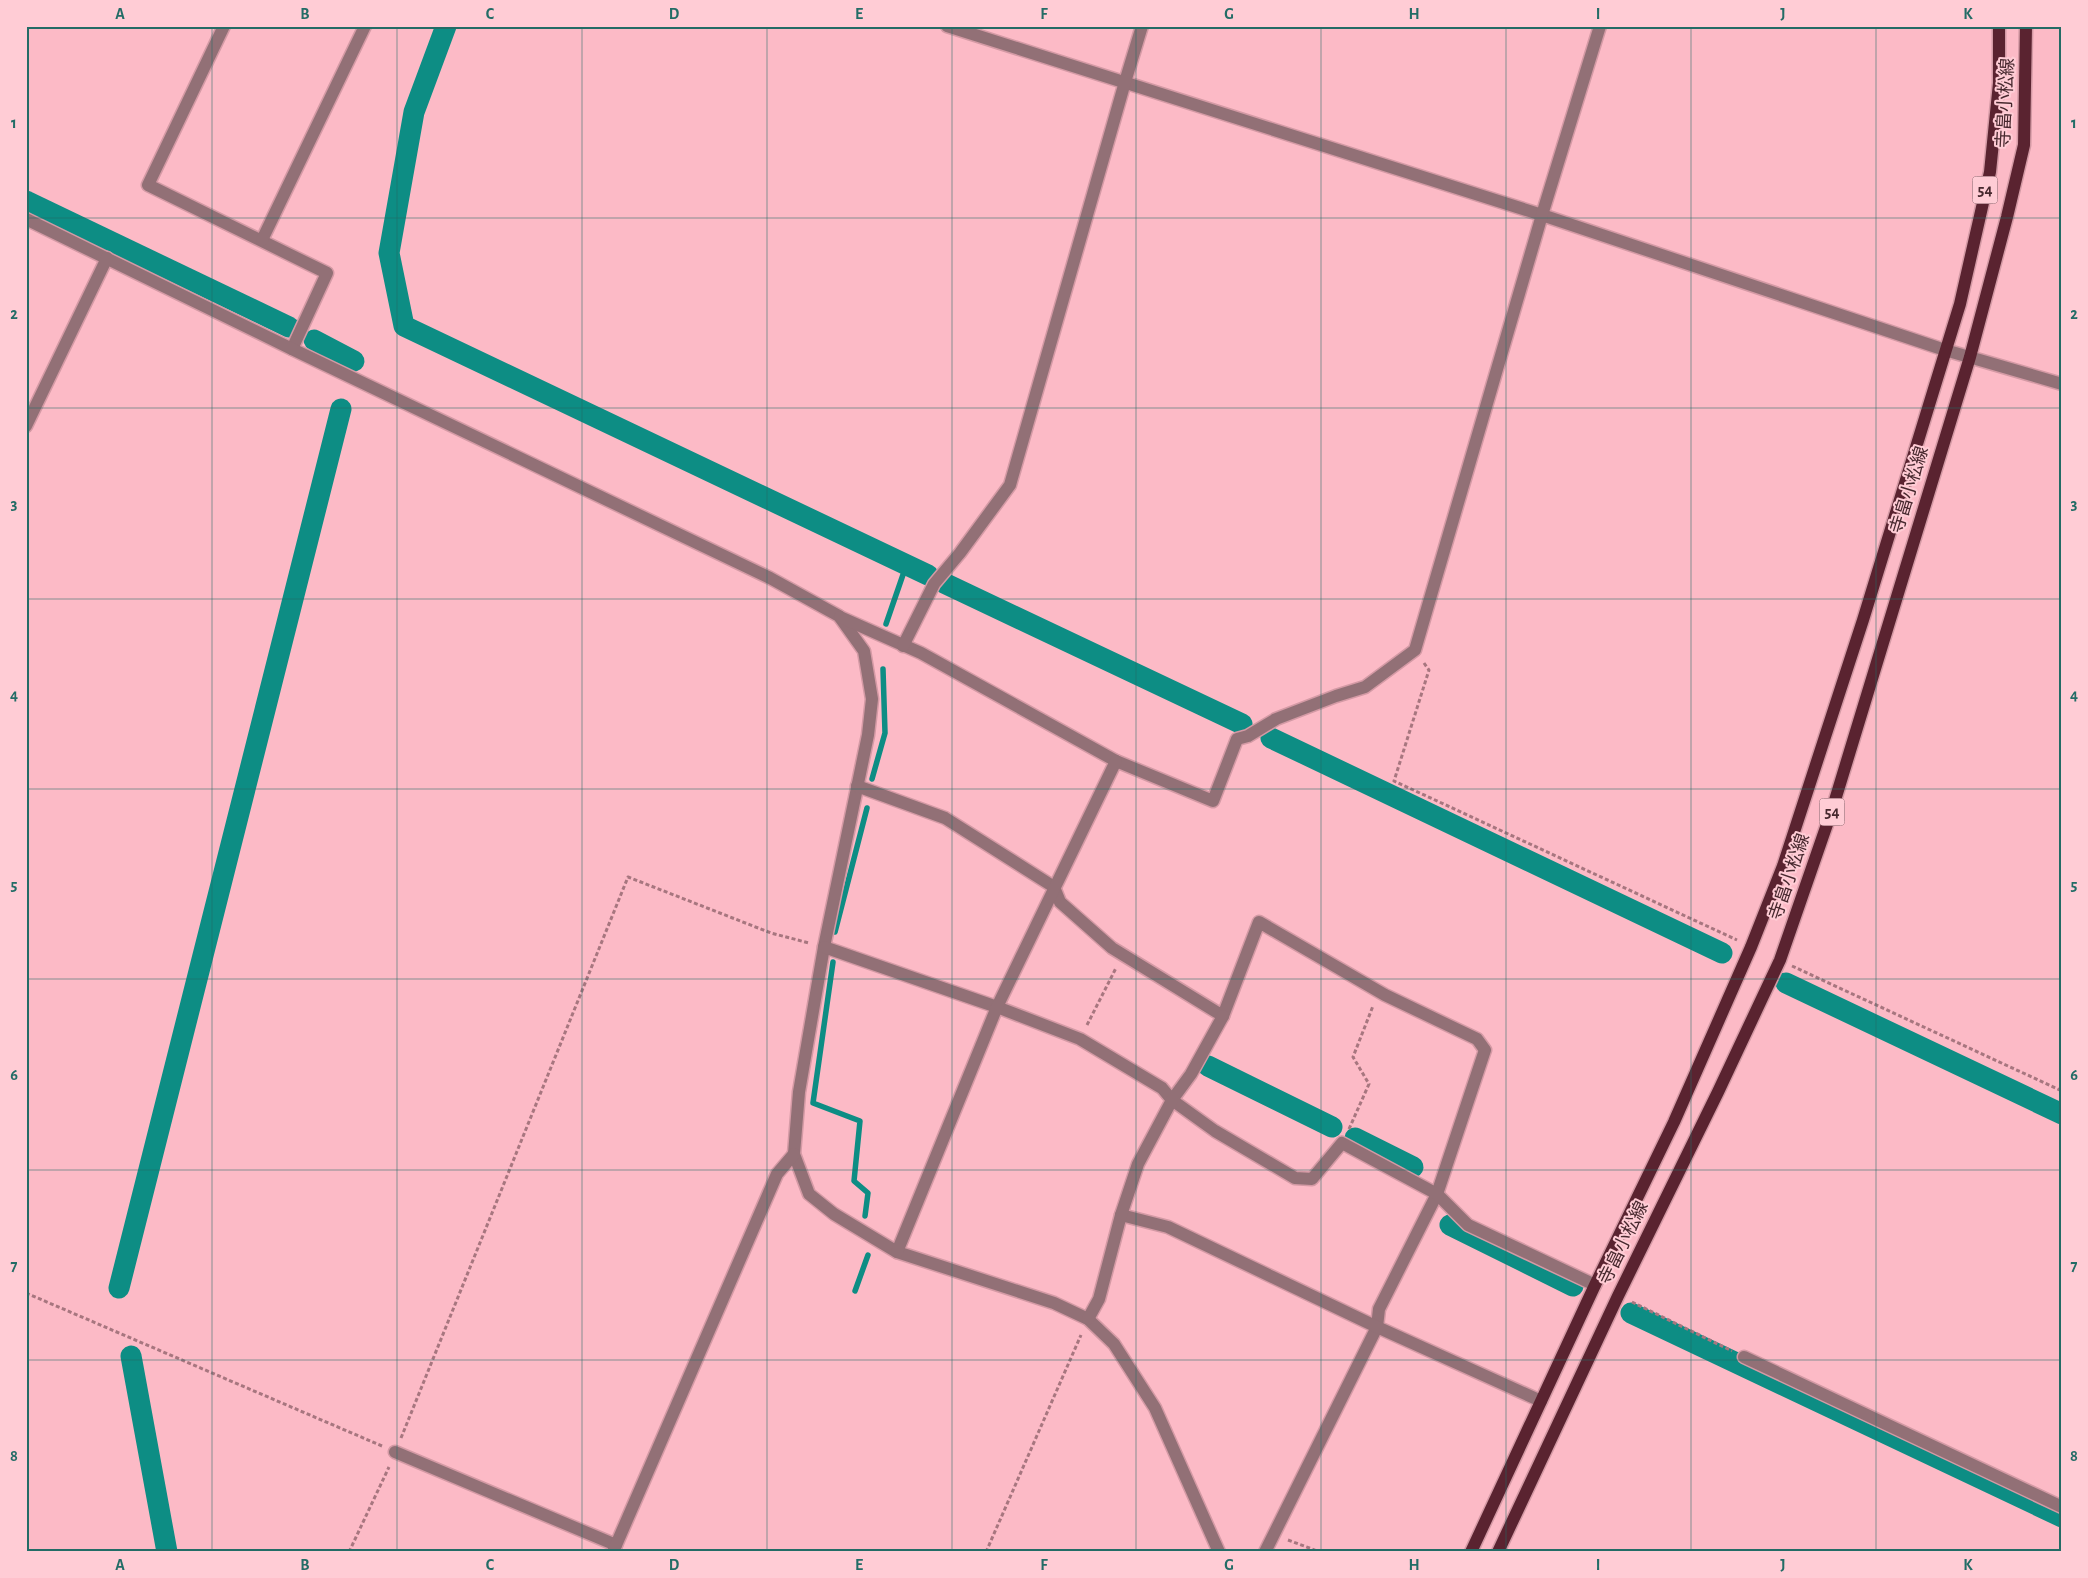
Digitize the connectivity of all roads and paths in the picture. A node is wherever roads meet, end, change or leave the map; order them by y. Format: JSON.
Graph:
{"nodes":[{"id":1,"x":224,"y":26,"type":"edge"},
{"id":2,"x":365,"y":26,"type":"edge"},
{"id":3,"x":947,"y":26,"type":"edge"},
{"id":4,"x":1142,"y":26,"type":"edge"},
{"id":5,"x":1600,"y":26,"type":"edge"},
{"id":6,"x":1999,"y":26,"type":"edge"},
{"id":7,"x":2026,"y":26,"type":"edge"},
{"id":8,"x":1125,"y":82,"type":"junction"},
{"id":9,"x":1542,"y":215,"type":"junction"},
{"id":10,"x":26,"y":220,"type":"edge"},
{"id":11,"x":262,"y":240,"type":"junction"},
{"id":12,"x":107,"y":258,"type":"junction"},
{"id":13,"x":292,"y":349,"type":"junction"},
{"id":14,"x":1945,"y":350,"type":"junction"},
{"id":15,"x":1970,"y":357,"type":"junction"},
{"id":16,"x":2062,"y":384,"type":"edge"},
{"id":17,"x":26,"y":426,"type":"edge"},
{"id":18,"x":839,"y":616,"type":"junction"},
{"id":19,"x":903,"y":646,"type":"junction"},
{"id":20,"x":1415,"y":650,"type":"junction"},
{"id":21,"x":1116,"y":762,"type":"junction"},
{"id":22,"x":857,"y":786,"type":"junction"},
{"id":23,"x":1054,"y":887,"type":"junction"},
{"id":24,"x":824,"y":947,"type":"junction"},
{"id":25,"x":1752,"y":947,"type":"junction"},
{"id":26,"x":1123,"y":954,"type":"junction"},
{"id":27,"x":1780,"y":960,"type":"junction"},
{"id":28,"x":1379,"y":991,"type":"junction"},
{"id":29,"x":997,"y":1007,"type":"junction"},
{"id":30,"x":1223,"y":1016,"type":"junction"},
{"id":31,"x":1080,"y":1039,"type":"junction"},
{"id":32,"x":2062,"y":1091,"type":"edge"},
{"id":33,"x":1172,"y":1100,"type":"junction"},
{"id":34,"x":1342,"y":1143,"type":"junction"},
{"id":35,"x":794,"y":1154,"type":"junction"},
{"id":36,"x":1437,"y":1194,"type":"junction"},
{"id":37,"x":1121,"y":1214,"type":"junction"},
{"id":38,"x":897,"y":1252,"type":"junction"},
{"id":39,"x":1595,"y":1285,"type":"junction"},
{"id":40,"x":26,"y":1293,"type":"edge"},
{"id":41,"x":1618,"y":1296,"type":"junction"},
{"id":42,"x":1088,"y":1319,"type":"junction"},
{"id":43,"x":1377,"y":1327,"type":"junction"},
{"id":44,"x":1744,"y":1357,"type":"joint"},
{"id":45,"x":1541,"y":1401,"type":"junction"},
{"id":46,"x":396,"y":1452,"type":"junction"},
{"id":47,"x":2062,"y":1507,"type":"edge"},
{"id":48,"x":1274,"y":1534,"type":"junction"},
{"id":49,"x":614,"y":1549,"type":"edge"},
{"id":50,"x":349,"y":1552,"type":"edge"},
{"id":51,"x":986,"y":1552,"type":"edge"},
{"id":52,"x":1219,"y":1552,"type":"edge"},
{"id":53,"x":1265,"y":1552,"type":"edge"},
{"id":54,"x":1320,"y":1552,"type":"edge"},
{"id":55,"x":1471,"y":1552,"type":"edge"},
{"id":56,"x":1498,"y":1552,"type":"edge"}],
"edges":[{"from":1,"to":11,"type":"street"},
{"from":2,"to":11,"type":"street"},
{"from":3,"to":8,"type":"street"},
{"from":4,"to":8,"type":"street"},
{"from":5,"to":9,"type":"street"},
{"from":6,"to":14,"type":"main road","name":"寺畠小松線","number":"54"},
{"from":7,"to":15,"type":"main road","name":"寺畠小松線","number":"54"},
{"from":8,"to":9,"type":"street"},
{"from":8,"to":19,"type":"street"},
{"from":9,"to":14,"type":"street"},
{"from":9,"to":20,"type":"street"},
{"from":10,"to":12,"type":"street"},
{"from":11,"to":13,"type":"street"},
{"from":12,"to":13,"type":"street"},
{"from":12,"to":17,"type":"street"},
{"from":13,"to":18,"type":"street"},
{"from":14,"to":15,"type":"street"},
{"from":14,"to":25,"type":"main road","name":"寺畠小松線","number":"54"},
{"from":15,"to":16,"type":"street"},
{"from":15,"to":27,"type":"main road","name":"寺畠小松線","number":"54"},
{"from":18,"to":19,"type":"street"},
{"from":18,"to":22,"type":"street"},
{"from":19,"to":21,"type":"street"},
{"from":20,"to":21,"type":"street"},
{"from":20,"to":25,"type":"path"},
{"from":21,"to":23,"type":"street"},
{"from":22,"to":23,"type":"street"},
{"from":22,"to":24,"type":"street"},
{"from":23,"to":26,"type":"street"},
{"from":23,"to":29,"type":"street"},
{"from":24,"to":29,"type":"street"},
{"from":24,"to":35,"type":"street"},
{"from":24,"to":46,"type":"path"},
{"from":25,"to":39,"type":"main road","name":"寺畠小松線","number":"54"},
{"from":26,"to":30,"type":"street"},
{"from":26,"to":31,"type":"path"},
{"from":27,"to":32,"type":"path"},
{"from":27,"to":41,"type":"main road","name":"寺畠小松線","number":"54"},
{"from":28,"to":30,"type":"street"},
{"from":28,"to":34,"type":"path"},
{"from":28,"to":36,"type":"street"},
{"from":29,"to":31,"type":"street"},
{"from":29,"to":38,"type":"street"},
{"from":30,"to":33,"type":"street"},
{"from":31,"to":33,"type":"street"},
{"from":33,"to":34,"type":"street"},
{"from":33,"to":37,"type":"street"},
{"from":34,"to":36,"type":"street"},
{"from":35,"to":38,"type":"street"},
{"from":35,"to":49,"type":"street"},
{"from":36,"to":39,"type":"street"},
{"from":36,"to":43,"type":"street"},
{"from":37,"to":42,"type":"street"},
{"from":37,"to":43,"type":"street"},
{"from":38,"to":42,"type":"street"},
{"from":39,"to":45,"type":"main road","name":"寺畠小松線","number":"54"},
{"from":40,"to":46,"type":"path"},
{"from":41,"to":44,"type":"path"},
{"from":41,"to":56,"type":"main road","name":"寺畠小松線","number":"54"},
{"from":42,"to":51,"type":"path"},
{"from":42,"to":52,"type":"street"},
{"from":43,"to":45,"type":"street"},
{"from":43,"to":48,"type":"street"},
{"from":44,"to":47,"type":"street"},
{"from":45,"to":55,"type":"main road","name":"寺畠小松線","number":"54"},
{"from":46,"to":49,"type":"street"},
{"from":46,"to":50,"type":"path"},
{"from":48,"to":53,"type":"street"},
{"from":48,"to":54,"type":"path"}]}
